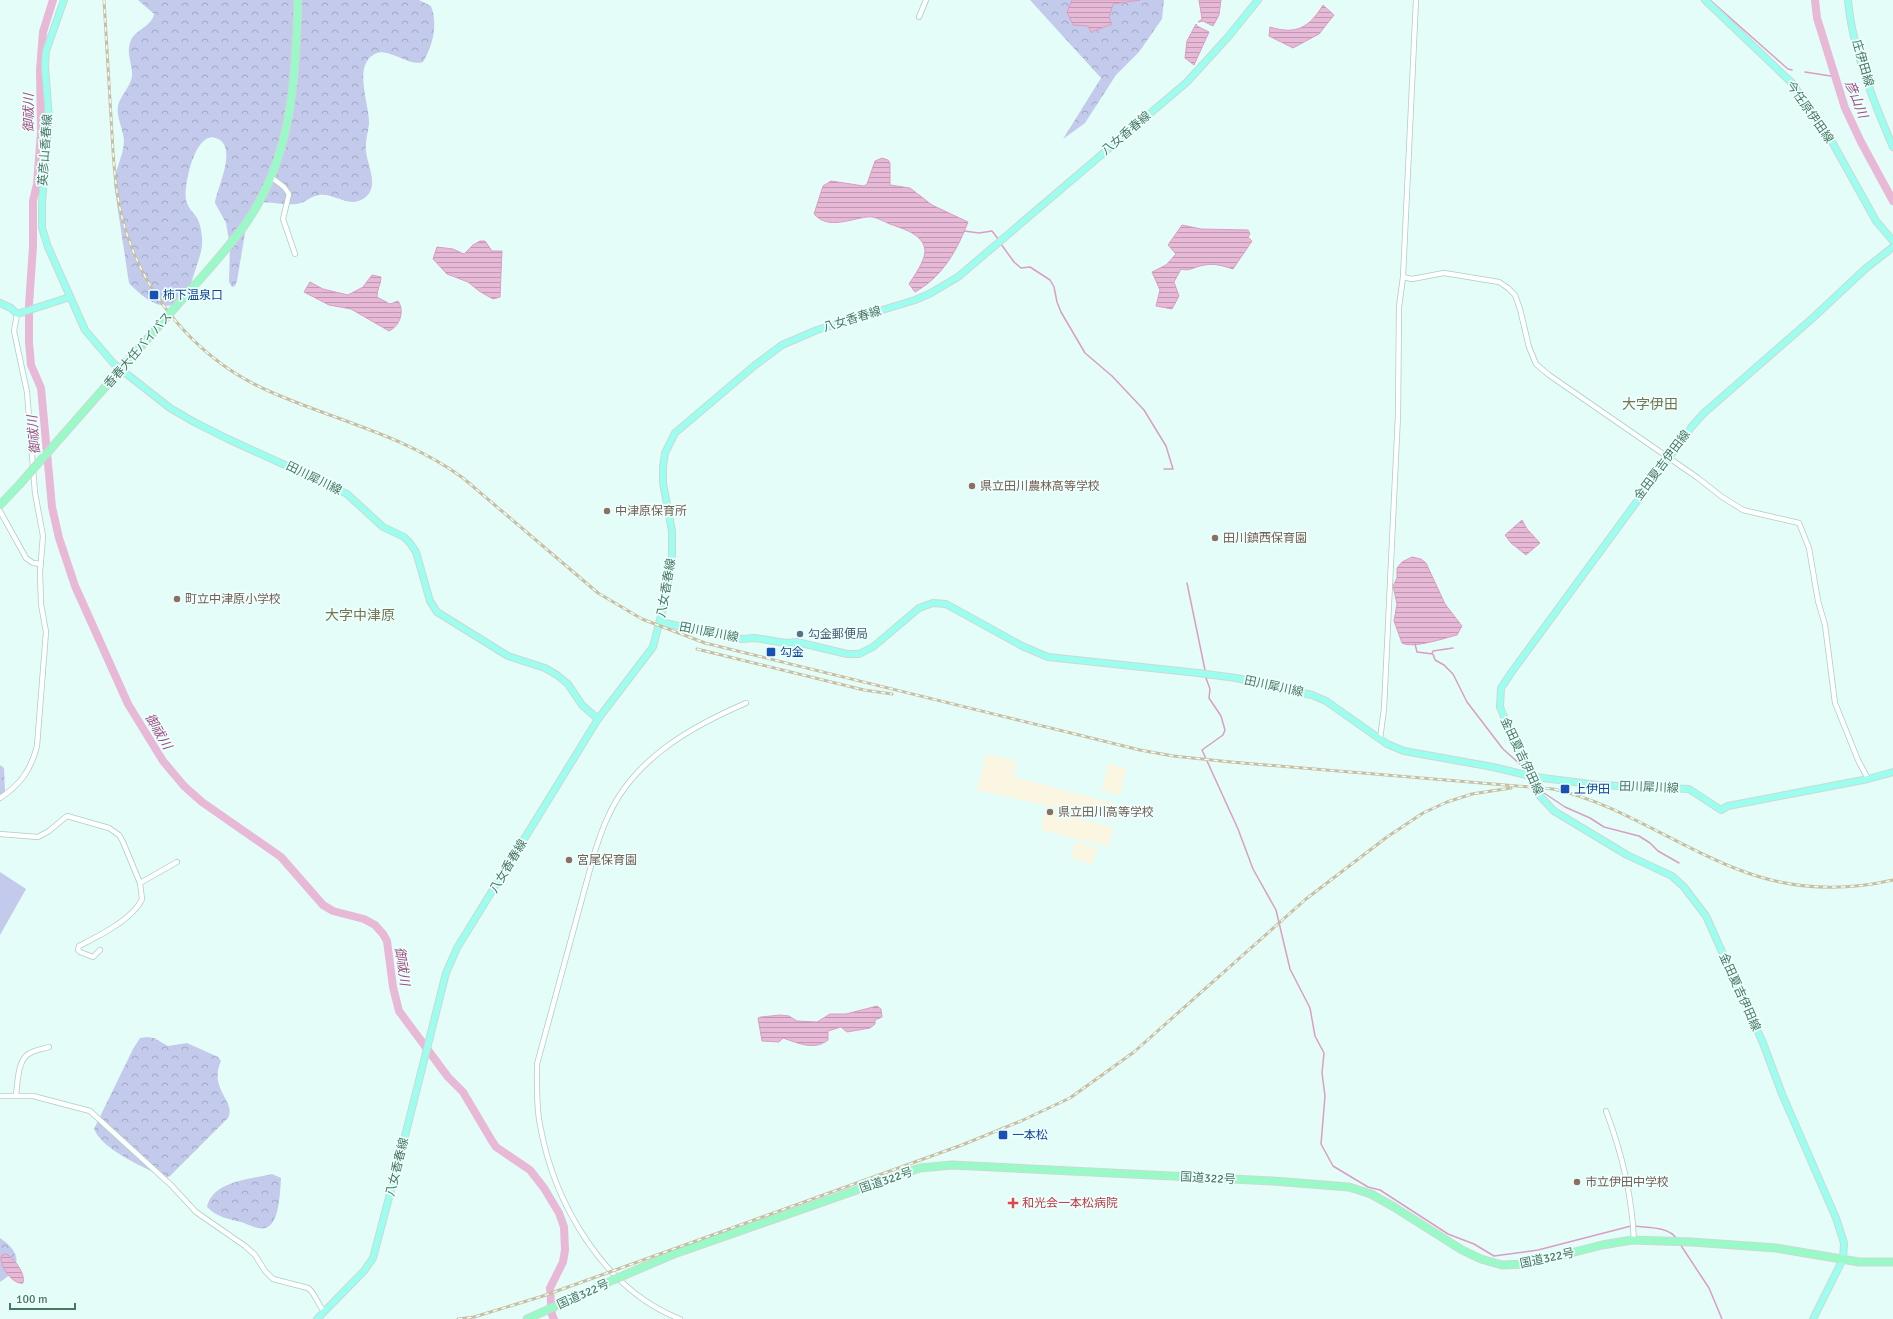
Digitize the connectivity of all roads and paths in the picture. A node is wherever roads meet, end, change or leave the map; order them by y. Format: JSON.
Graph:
{"nodes":[{"id":1,"x":64,"y":0,"type":"edge"},
{"id":2,"x":298,"y":0,"type":"edge"},
{"id":3,"x":926,"y":0,"type":"edge"},
{"id":4,"x":1258,"y":0,"type":"edge"},
{"id":5,"x":1416,"y":0,"type":"edge"},
{"id":6,"x":1705,"y":0,"type":"edge"},
{"id":7,"x":1848,"y":0,"type":"edge"},
{"id":8,"x":919,"y":17,"type":"dead end"},
{"id":9,"x":1893,"y":147,"type":"edge"},
{"id":10,"x":270,"y":177,"type":"junction"},
{"id":11,"x":1893,"y":241,"type":"edge"},
{"id":12,"x":1893,"y":247,"type":"edge"},
{"id":13,"x":295,"y":254,"type":"dead end"},
{"id":14,"x":1403,"y":277,"type":"junction"},
{"id":15,"x":70,"y":297,"type":"junction"},
{"id":16,"x":0,"y":303,"type":"edge"},
{"id":17,"x":19,"y":314,"type":"junction"},
{"id":18,"x":1667,"y":458,"type":"junction"},
{"id":19,"x":0,"y":505,"type":"edge"},
{"id":20,"x":0,"y":511,"type":"edge"},
{"id":21,"x":41,"y":564,"type":"junction"},
{"id":22,"x":660,"y":622,"type":"junction"},
{"id":23,"x":746,"y":702,"type":"dead end"},
{"id":24,"x":598,"y":719,"type":"junction"},
{"id":25,"x":1380,"y":739,"type":"junction"},
{"id":26,"x":1893,"y":772,"type":"edge"},
{"id":27,"x":1535,"y":777,"type":"junction"},
{"id":28,"x":1868,"y":779,"type":"junction"},
{"id":29,"x":0,"y":798,"type":"edge"},
{"id":30,"x":0,"y":834,"type":"edge"},
{"id":31,"x":177,"y":862,"type":"dead end"},
{"id":32,"x":140,"y":883,"type":"junction"},
{"id":33,"x":100,"y":950,"type":"dead end"},
{"id":34,"x":49,"y":1047,"type":"dead end"},
{"id":35,"x":16,"y":1095,"type":"junction"},
{"id":36,"x":0,"y":1096,"type":"edge"},
{"id":37,"x":1606,"y":1110,"type":"dead end"},
{"id":38,"x":1634,"y":1241,"type":"junction"},
{"id":39,"x":1843,"y":1259,"type":"junction"},
{"id":40,"x":1893,"y":1262,"type":"edge"},
{"id":41,"x":324,"y":1311,"type":"junction"},
{"id":42,"x":317,"y":1319,"type":"edge"},
{"id":43,"x":527,"y":1319,"type":"edge"},
{"id":44,"x":680,"y":1319,"type":"edge"},
{"id":45,"x":1813,"y":1319,"type":"edge"}],
"edges":[{"from":1,"to":15,"type":"main road","name":"英彦山香春線"},
{"from":2,"to":10,"type":"highway","name":"香春大任バイパス"},
{"from":3,"to":8,"type":"street"},
{"from":4,"to":22,"type":"main road","name":"八女香春線"},
{"from":5,"to":14,"type":"street"},
{"from":6,"to":11,"type":"main road","name":"今任原伊田線"},
{"from":7,"to":9,"type":"main road","name":"庄伊田線"},
{"from":10,"to":13,"type":"street"},
{"from":10,"to":19,"type":"highway","name":"香春大任バイパス","bridge":true},
{"from":12,"to":18,"type":"main road","name":"金田夏吉伊田線"},
{"from":14,"to":18,"type":"street"},
{"from":14,"to":25,"type":"street"},
{"from":15,"to":17,"type":"main road"},
{"from":15,"to":24,"type":"main road","name":"田川犀川線"},
{"from":16,"to":17,"type":"main road"},
{"from":17,"to":21,"type":"street"},
{"from":18,"to":27,"type":"main road","name":"金田夏吉伊田線"},
{"from":18,"to":28,"type":"street"},
{"from":20,"to":21,"type":"street"},
{"from":21,"to":29,"type":"street"},
{"from":22,"to":24,"type":"main road","name":"八女香春線"},
{"from":22,"to":25,"type":"main road","name":"田川犀川線"},
{"from":23,"to":44,"type":"street"},
{"from":24,"to":41,"type":"main road","name":"八女香春線"},
{"from":25,"to":27,"type":"main road","name":"田川犀川線"},
{"from":26,"to":28,"type":"main road","name":"田川犀川線"},
{"from":27,"to":28,"type":"main road","name":"田川犀川線"},
{"from":27,"to":39,"type":"main road","name":"金田夏吉伊田線"},
{"from":30,"to":32,"type":"street"},
{"from":31,"to":32,"type":"street"},
{"from":32,"to":33,"type":"street"},
{"from":34,"to":35,"type":"street"},
{"from":35,"to":36,"type":"street"},
{"from":35,"to":41,"type":"street"},
{"from":37,"to":38,"type":"street"},
{"from":38,"to":39,"type":"highway","name":"国道322号"},
{"from":38,"to":43,"type":"highway","name":"国道322号","bridge":true},
{"from":39,"to":40,"type":"highway","name":"国道322号"},
{"from":39,"to":45,"type":"main road","name":"金田夏吉伊田線"},
{"from":41,"to":42,"type":"main road","name":"八女香春線"}]}
